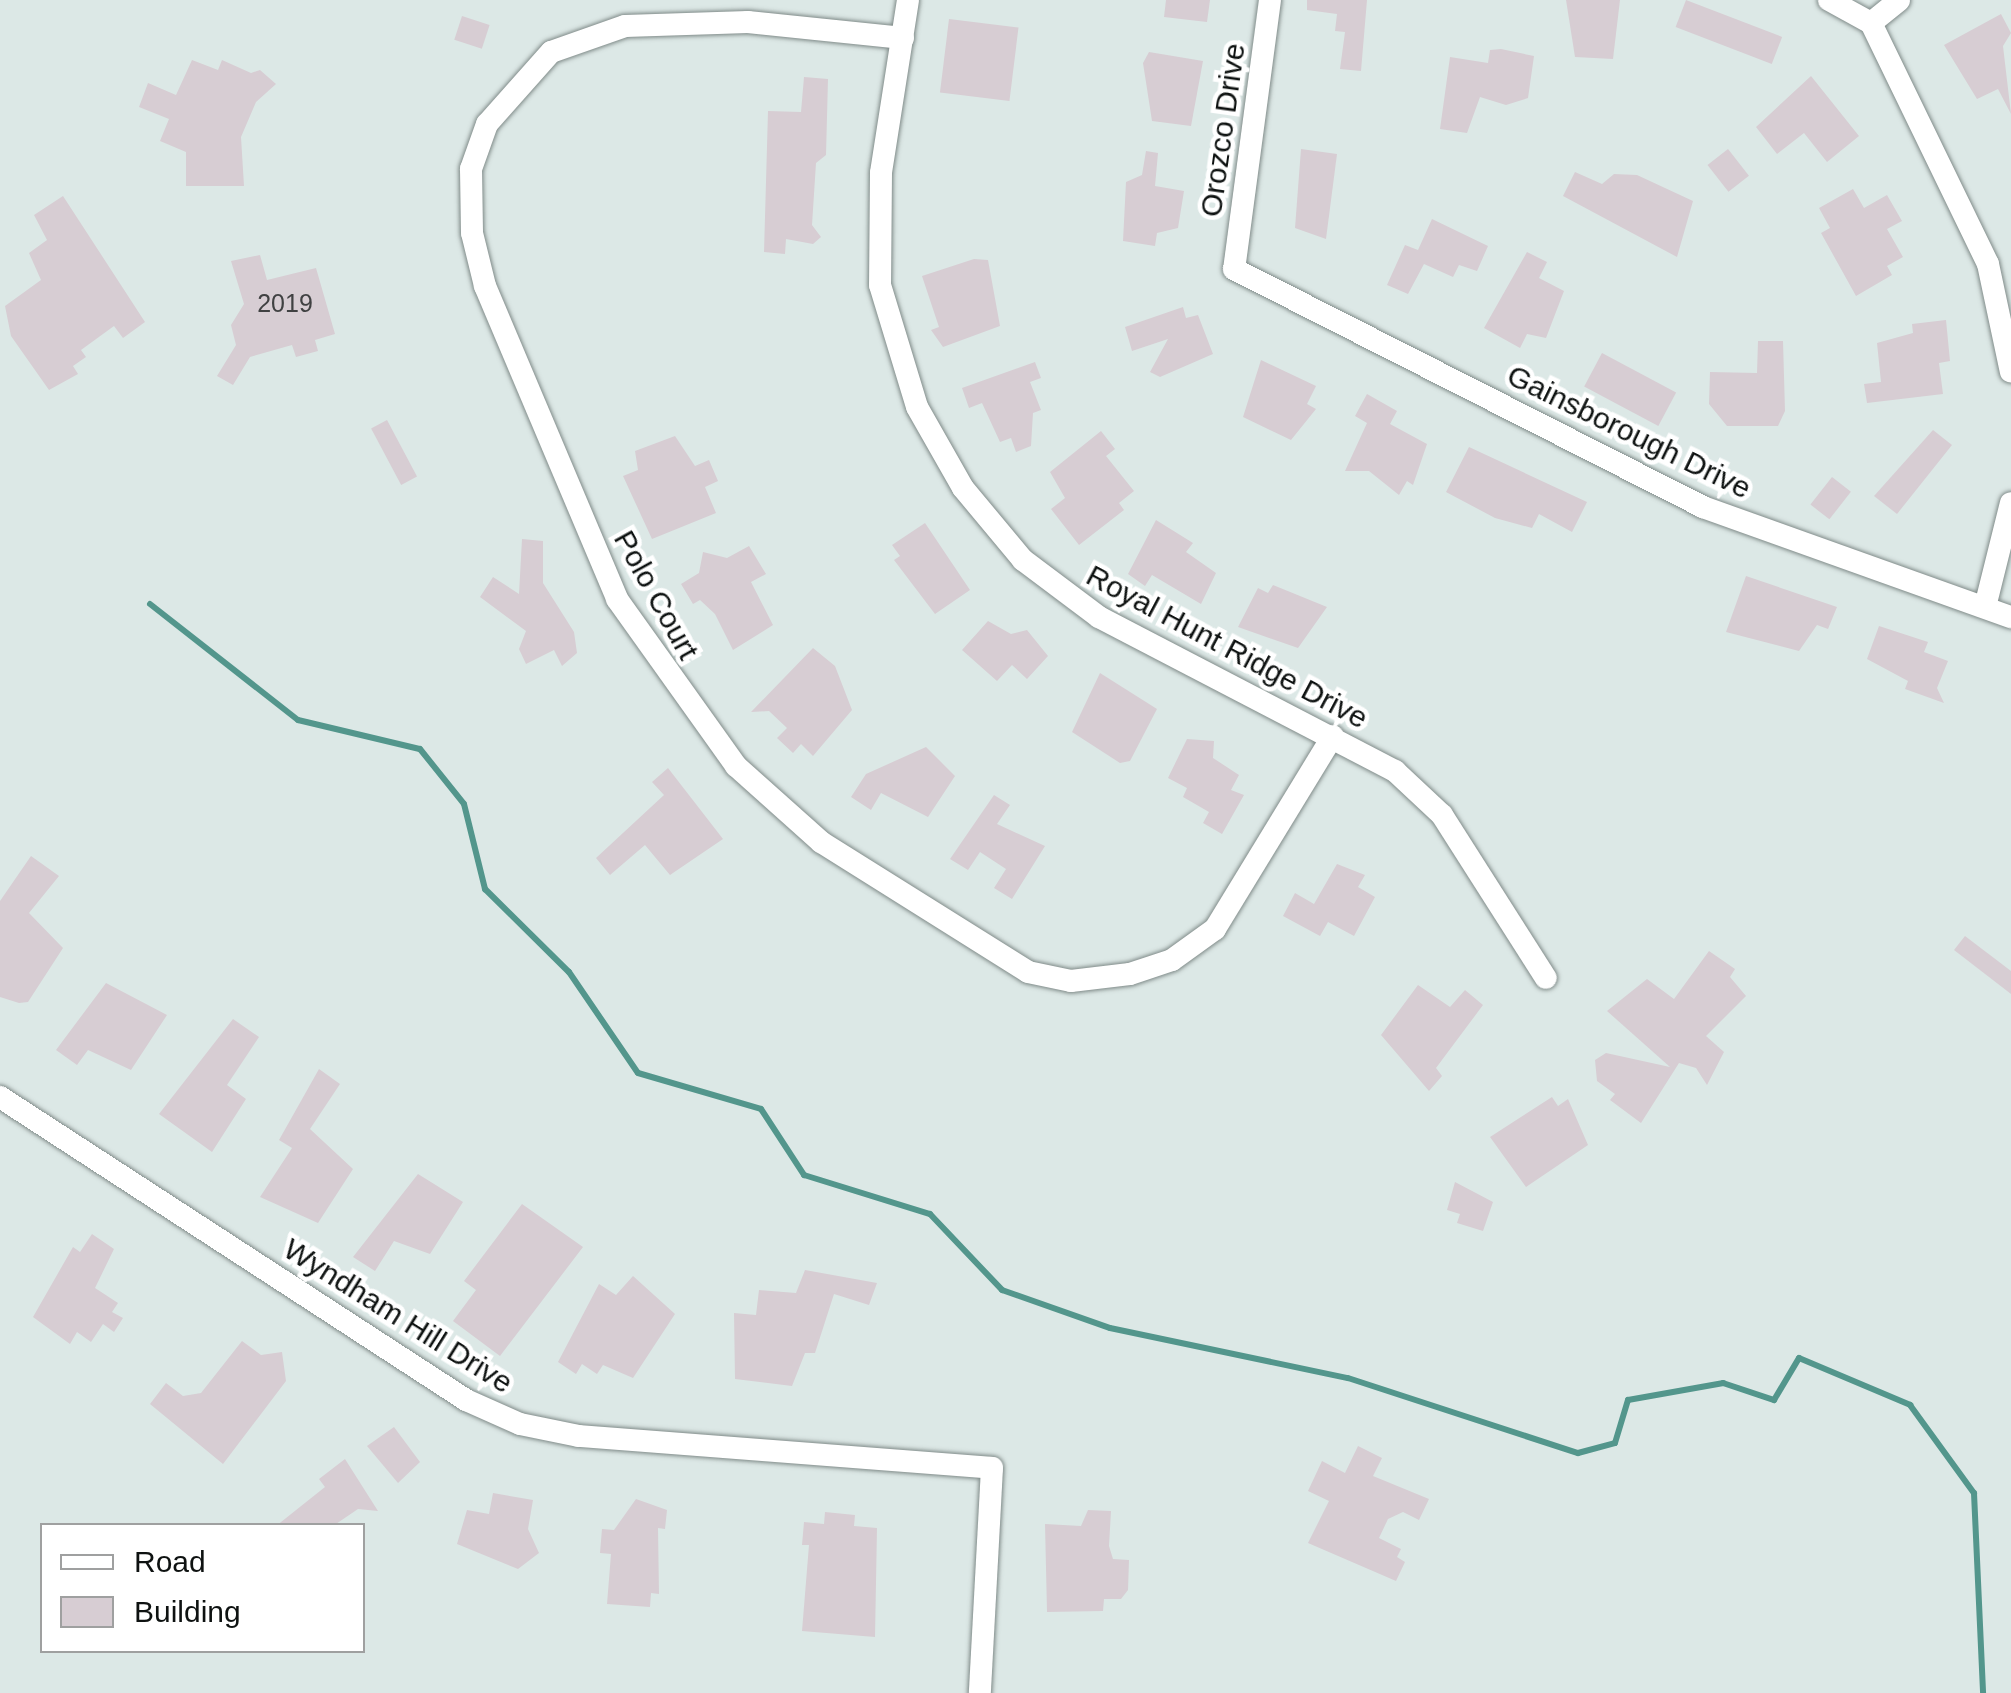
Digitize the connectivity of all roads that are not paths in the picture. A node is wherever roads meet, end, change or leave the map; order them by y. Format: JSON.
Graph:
{"nodes":[{"id":1,"x":908,"y":0,"type":"edge"},
{"id":2,"x":1270,"y":0,"type":"edge"},
{"id":3,"x":1829,"y":0,"type":"edge"},
{"id":4,"x":1899,"y":0,"type":"edge"},
{"id":5,"x":1871,"y":23,"type":"junction"},
{"id":6,"x":903,"y":38,"type":"junction"},
{"id":7,"x":1234,"y":269,"type":"joint"},
{"id":8,"x":2011,"y":372,"type":"edge"},
{"id":9,"x":2011,"y":503,"type":"edge"},
{"id":10,"x":1985,"y":608,"type":"junction"},
{"id":11,"x":2011,"y":617,"type":"edge"},
{"id":12,"x":1333,"y":736,"type":"junction"},
{"id":13,"x":1546,"y":978,"type":"dead end"},
{"id":14,"x":0,"y":1097,"type":"edge"},
{"id":15,"x":980,"y":1693,"type":"edge"}],
"edges":[{"from":1,"to":6,"type":"street","name":"Royal Hunt Ridge Drive"},
{"from":2,"to":7,"type":"street","name":"Orozco Drive"},
{"from":3,"to":5,"type":"street"},
{"from":4,"to":5,"type":"street"},
{"from":5,"to":8,"type":"street"},
{"from":6,"to":12,"type":"street","name":"Royal Hunt Ridge Drive"},
{"from":6,"to":12,"type":"street","name":"Polo Court"},
{"from":7,"to":10,"type":"street","name":"Gainsborough Drive"},
{"from":9,"to":10,"type":"street"},
{"from":10,"to":11,"type":"street","name":"Gainsborough Drive"},
{"from":12,"to":13,"type":"street","name":"Royal Hunt Ridge Drive"},
{"from":14,"to":15,"type":"street","name":"Wyndham Hill Drive"}]}
